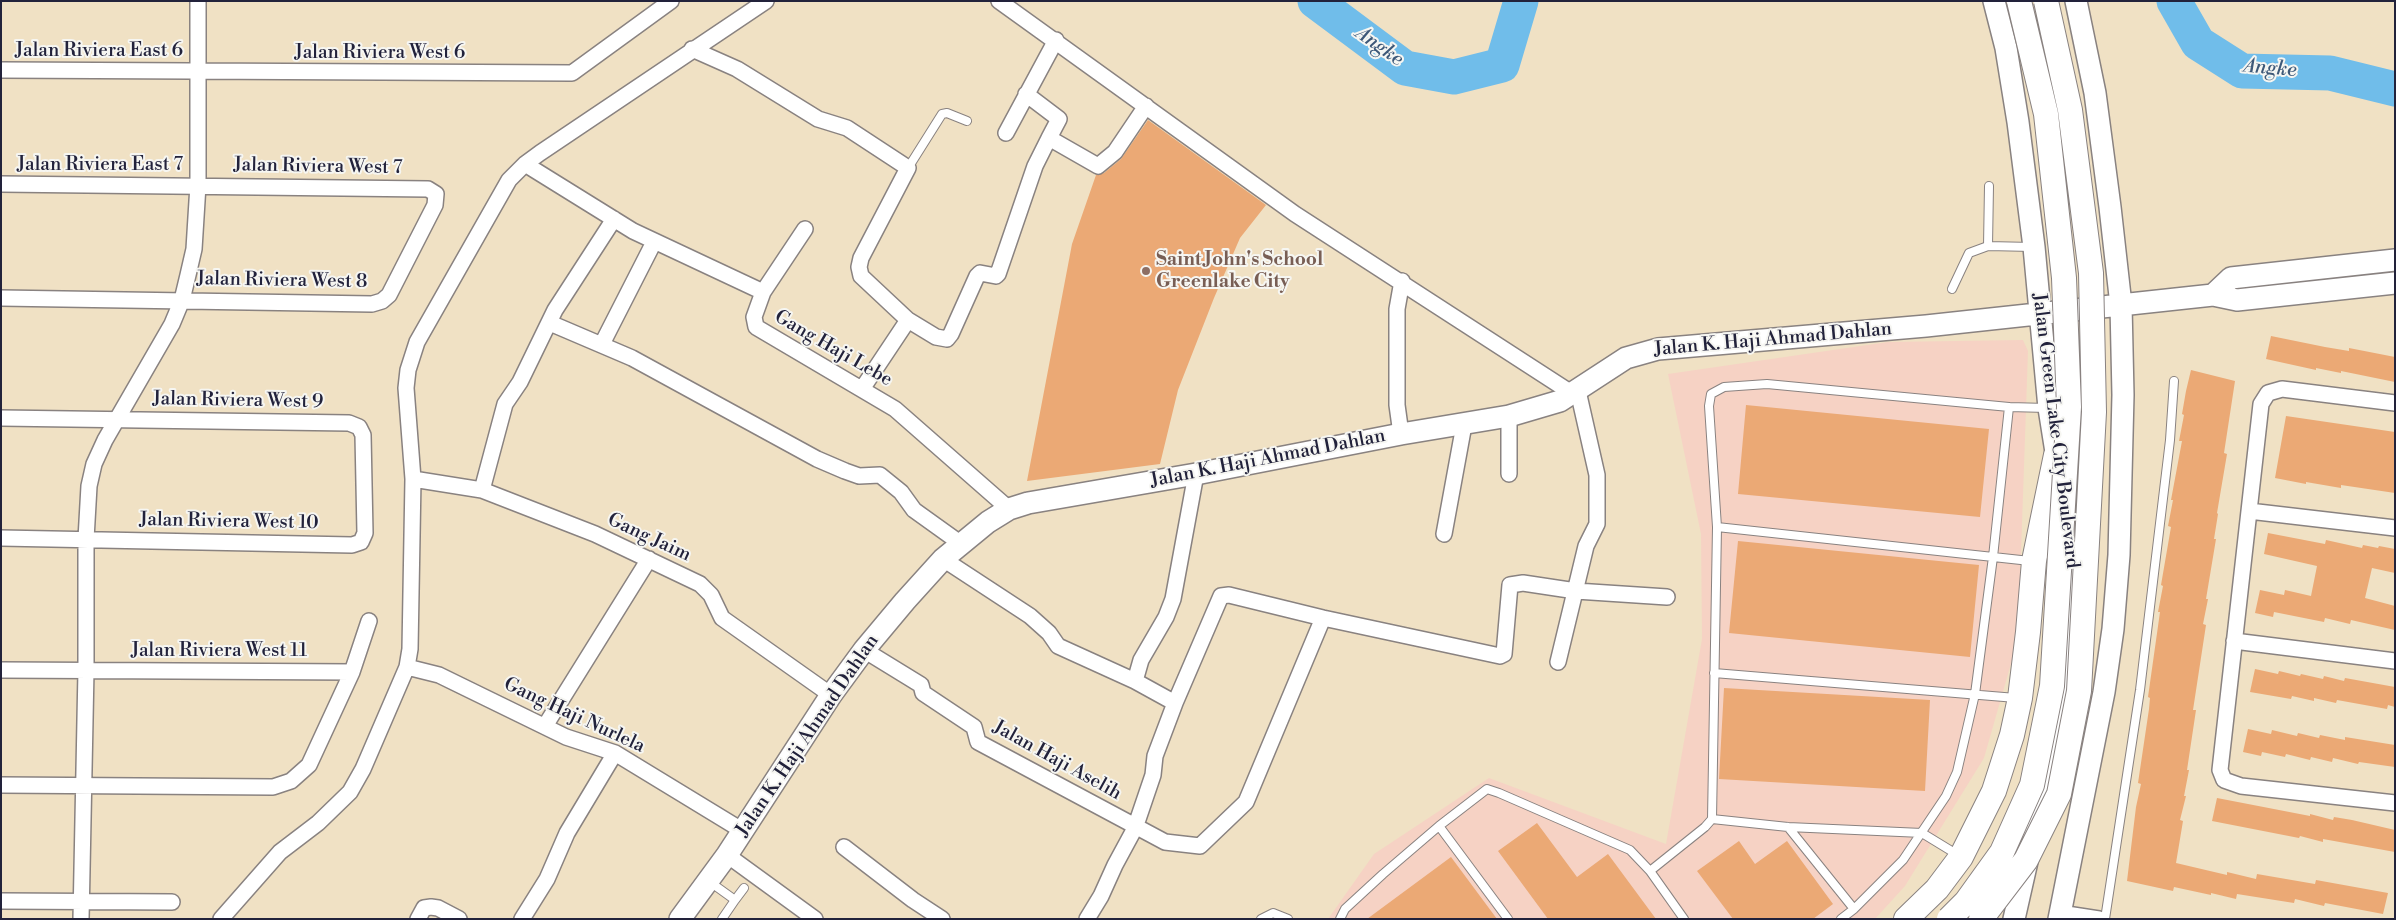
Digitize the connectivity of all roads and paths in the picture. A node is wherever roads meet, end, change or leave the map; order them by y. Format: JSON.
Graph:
{"nodes":[{"id":1,"x":198,"y":1,"type":"edge"},
{"id":2,"x":671,"y":1,"type":"edge"},
{"id":3,"x":766,"y":1,"type":"edge"},
{"id":4,"x":998,"y":1,"type":"edge"},
{"id":5,"x":1994,"y":1,"type":"edge"},
{"id":6,"x":2019,"y":1,"type":"edge"},
{"id":7,"x":2046,"y":1,"type":"edge"},
{"id":8,"x":2076,"y":1,"type":"edge"},
{"id":9,"x":1056,"y":40,"type":"junction"},
{"id":10,"x":692,"y":49,"type":"junction"},
{"id":11,"x":1,"y":70,"type":"edge"},
{"id":12,"x":197,"y":72,"type":"junction"},
{"id":13,"x":1026,"y":94,"type":"junction"},
{"id":14,"x":1146,"y":106,"type":"junction"},
{"id":15,"x":968,"y":121,"type":"dead end"},
{"id":16,"x":1006,"y":133,"type":"dead end"},
{"id":17,"x":1049,"y":138,"type":"junction"},
{"id":18,"x":525,"y":164,"type":"junction"},
{"id":19,"x":908,"y":168,"type":"junction"},
{"id":20,"x":1,"y":184,"type":"edge"},
{"id":21,"x":198,"y":185,"type":"junction"},
{"id":22,"x":1989,"y":186,"type":"dead end"},
{"id":23,"x":614,"y":219,"type":"junction"},
{"id":24,"x":805,"y":229,"type":"dead end"},
{"id":25,"x":654,"y":242,"type":"junction"},
{"id":26,"x":1988,"y":246,"type":"junction"},
{"id":27,"x":2035,"y":256,"type":"junction"},
{"id":28,"x":2116,"y":258,"type":"junction"},
{"id":29,"x":2395,"y":260,"type":"edge"},
{"id":30,"x":1402,"y":281,"type":"junction"},
{"id":31,"x":2395,"y":283,"type":"edge"},
{"id":32,"x":1952,"y":289,"type":"dead end"},
{"id":33,"x":763,"y":292,"type":"junction"},
{"id":34,"x":2213,"y":295,"type":"junction"},
{"id":35,"x":1,"y":298,"type":"edge"},
{"id":36,"x":182,"y":300,"type":"junction"},
{"id":37,"x":382,"y":302,"type":"joint"},
{"id":38,"x":2121,"y":305,"type":"junction"},
{"id":39,"x":2040,"y":315,"type":"junction"},
{"id":40,"x":908,"y":320,"type":"junction"},
{"id":41,"x":550,"y":323,"type":"junction"},
{"id":42,"x":602,"y":344,"type":"junction"},
{"id":43,"x":2174,"y":382,"type":"dead end"},
{"id":44,"x":1581,"y":388,"type":"junction"},
{"id":45,"x":862,"y":389,"type":"junction"},
{"id":46,"x":2395,"y":403,"type":"edge"},
{"id":47,"x":2008,"y":406,"type":"junction"},
{"id":48,"x":2049,"y":408,"type":"junction"},
{"id":49,"x":1509,"y":416,"type":"junction"},
{"id":50,"x":1,"y":418,"type":"edge"},
{"id":51,"x":116,"y":419,"type":"junction"},
{"id":52,"x":1464,"y":425,"type":"junction"},
{"id":53,"x":1401,"y":434,"type":"junction"},
{"id":54,"x":2056,"y":455,"type":"junction"},
{"id":55,"x":1196,"y":474,"type":"junction"},
{"id":56,"x":1509,"y":474,"type":"dead end"},
{"id":57,"x":413,"y":479,"type":"junction"},
{"id":58,"x":482,"y":490,"type":"junction"},
{"id":59,"x":1010,"y":509,"type":"junction"},
{"id":60,"x":2249,"y":511,"type":"junction"},
{"id":61,"x":1717,"y":527,"type":"junction"},
{"id":62,"x":2395,"y":528,"type":"edge"},
{"id":63,"x":365,"y":533,"type":"joint"},
{"id":64,"x":1444,"y":534,"type":"dead end"},
{"id":65,"x":1,"y":538,"type":"edge"},
{"id":66,"x":86,"y":539,"type":"junction"},
{"id":67,"x":960,"y":544,"type":"junction"},
{"id":68,"x":1993,"y":557,"type":"junction"},
{"id":69,"x":649,"y":559,"type":"junction"},
{"id":70,"x":943,"y":559,"type":"junction"},
{"id":71,"x":2034,"y":561,"type":"junction"},
{"id":72,"x":1576,"y":591,"type":"junction"},
{"id":73,"x":1668,"y":597,"type":"dead end"},
{"id":74,"x":1323,"y":618,"type":"junction"},
{"id":75,"x":369,"y":621,"type":"dead end"},
{"id":76,"x":2234,"y":640,"type":"junction"},
{"id":77,"x":864,"y":650,"type":"junction"},
{"id":78,"x":2395,"y":661,"type":"edge"},
{"id":79,"x":1558,"y":662,"type":"dead end"},
{"id":80,"x":407,"y":667,"type":"junction"},
{"id":81,"x":1,"y":670,"type":"edge"},
{"id":82,"x":86,"y":670,"type":"junction"},
{"id":83,"x":352,"y":672,"type":"junction"},
{"id":84,"x":1714,"y":674,"type":"junction"},
{"id":85,"x":1135,"y":681,"type":"junction"},
{"id":86,"x":1975,"y":694,"type":"junction"},
{"id":87,"x":831,"y":695,"type":"junction"},
{"id":88,"x":2020,"y":698,"type":"junction"},
{"id":89,"x":1175,"y":703,"type":"junction"},
{"id":90,"x":545,"y":726,"type":"junction"},
{"id":91,"x":615,"y":753,"type":"junction"},
{"id":92,"x":1,"y":785,"type":"edge"},
{"id":93,"x":82,"y":786,"type":"junction"},
{"id":94,"x":2395,"y":802,"type":"edge"},
{"id":95,"x":1712,"y":819,"type":"junction"},
{"id":96,"x":1439,"y":826,"type":"junction"},
{"id":97,"x":1788,"y":827,"type":"junction"},
{"id":98,"x":1135,"y":828,"type":"junction"},
{"id":99,"x":743,"y":831,"type":"junction"},
{"id":100,"x":1922,"y":833,"type":"junction"},
{"id":101,"x":844,"y":847,"type":"dead end"},
{"id":102,"x":727,"y":855,"type":"junction"},
{"id":103,"x":1960,"y":857,"type":"junction"},
{"id":104,"x":1650,"y":872,"type":"junction"},
{"id":105,"x":708,"y":881,"type":"junction"},
{"id":106,"x":744,"y":888,"type":"dead end"},
{"id":107,"x":1,"y":900,"type":"edge"},
{"id":108,"x":735,"y":900,"type":"junction"},
{"id":109,"x":81,"y":901,"type":"junction"},
{"id":110,"x":172,"y":902,"type":"dead end"},
{"id":111,"x":1854,"y":908,"type":"junction"},
{"id":112,"x":2060,"y":916,"type":"edge"},
{"id":113,"x":80,"y":919,"type":"edge"},
{"id":114,"x":221,"y":919,"type":"edge"},
{"id":115,"x":418,"y":919,"type":"edge"},
{"id":116,"x":459,"y":919,"type":"edge"},
{"id":117,"x":522,"y":919,"type":"edge"},
{"id":118,"x":680,"y":919,"type":"edge"},
{"id":119,"x":722,"y":919,"type":"edge"},
{"id":120,"x":815,"y":919,"type":"edge"},
{"id":121,"x":942,"y":919,"type":"edge"},
{"id":122,"x":1087,"y":919,"type":"edge"},
{"id":123,"x":1261,"y":919,"type":"edge"},
{"id":124,"x":1288,"y":919,"type":"edge"},
{"id":125,"x":1340,"y":919,"type":"edge"},
{"id":126,"x":1508,"y":919,"type":"edge"},
{"id":127,"x":1684,"y":919,"type":"edge"},
{"id":128,"x":1841,"y":919,"type":"edge"},
{"id":129,"x":1906,"y":919,"type":"edge"},
{"id":130,"x":1949,"y":919,"type":"edge"},
{"id":131,"x":1981,"y":919,"type":"edge"},
{"id":132,"x":2014,"y":919,"type":"edge"},
{"id":133,"x":2099,"y":919,"type":"edge"},
{"id":134,"x":2105,"y":919,"type":"edge"}],
"edges":[{"from":1,"to":12,"type":"street"},
{"from":2,"to":12,"type":"street","name":"Jalan Riviera West 6"},
{"from":3,"to":10,"type":"street"},
{"from":4,"to":9,"type":"street"},
{"from":5,"to":27,"type":"main road","name":"Jalan Green Lake City Boulevard"},
{"from":6,"to":130,"type":"main road","bridge":true},
{"from":7,"to":131,"type":"main road","bridge":true},
{"from":8,"to":28,"type":"main road"},
{"from":9,"to":13,"type":"street"},
{"from":9,"to":14,"type":"street"},
{"from":10,"to":18,"type":"street"},
{"from":10,"to":19,"type":"street"},
{"from":11,"to":12,"type":"street","name":"Jalan Riviera East 6"},
{"from":12,"to":21,"type":"street"},
{"from":13,"to":16,"type":"street"},
{"from":13,"to":17,"type":"street"},
{"from":14,"to":17,"type":"street"},
{"from":14,"to":30,"type":"street"},
{"from":15,"to":19,"type":"lane"},
{"from":17,"to":40,"type":"street"},
{"from":18,"to":23,"type":"street","name":"Gang Haji Lebe"},
{"from":18,"to":57,"type":"street"},
{"from":19,"to":40,"type":"street"},
{"from":20,"to":21,"type":"street","name":"Jalan Riviera East 7"},
{"from":21,"to":36,"type":"street"},
{"from":21,"to":37,"type":"street","name":"Jalan Riviera West 7"},
{"from":22,"to":26,"type":"lane"},
{"from":23,"to":25,"type":"street","name":"Gang Haji Lebe"},
{"from":23,"to":41,"type":"street"},
{"from":24,"to":33,"type":"street"},
{"from":25,"to":33,"type":"street","name":"Gang Haji Lebe"},
{"from":25,"to":42,"type":"street"},
{"from":26,"to":27,"type":"lane"},
{"from":26,"to":32,"type":"lane"},
{"from":27,"to":28,"type":"main road"},
{"from":27,"to":39,"type":"main road","name":"Jalan Green Lake City Boulevard"},
{"from":28,"to":38,"type":"main road"},
{"from":29,"to":34,"type":"main road"},
{"from":30,"to":44,"type":"street"},
{"from":30,"to":53,"type":"street"},
{"from":31,"to":34,"type":"main road","name":"Jalan K. Haji Ahmad Dahlan"},
{"from":33,"to":45,"type":"street","name":"Gang Haji Lebe"},
{"from":34,"to":38,"type":"main road","name":"Jalan K. Haji Ahmad Dahlan"},
{"from":35,"to":36,"type":"street","name":"Jalan Riviera West 8"},
{"from":36,"to":37,"type":"street","name":"Jalan Riviera West 8"},
{"from":36,"to":51,"type":"street"},
{"from":38,"to":39,"type":"main road","name":"Jalan K. Haji Ahmad Dahlan"},
{"from":38,"to":112,"type":"main road"},
{"from":39,"to":44,"type":"main road","name":"Jalan K. Haji Ahmad Dahlan"},
{"from":39,"to":48,"type":"main road","name":"Jalan Green Lake City Boulevard"},
{"from":40,"to":45,"type":"street"},
{"from":41,"to":42,"type":"street"},
{"from":41,"to":58,"type":"street"},
{"from":42,"to":67,"type":"street"},
{"from":43,"to":134,"type":"lane"},
{"from":44,"to":49,"type":"main road","name":"Jalan K. Haji Ahmad Dahlan"},
{"from":44,"to":72,"type":"street"},
{"from":45,"to":59,"type":"street","name":"Gang Haji Lebe"},
{"from":46,"to":60,"type":"street"},
{"from":47,"to":48,"type":"lane"},
{"from":47,"to":61,"type":"lane"},
{"from":47,"to":68,"type":"lane"},
{"from":48,"to":54,"type":"main road","name":"Jalan Green Lake City Boulevard"},
{"from":49,"to":52,"type":"main road","name":"Jalan K. Haji Ahmad Dahlan"},
{"from":49,"to":56,"type":"street"},
{"from":50,"to":51,"type":"street","name":"Jalan Riviera West 9"},
{"from":51,"to":63,"type":"street","name":"Jalan Riviera West 9"},
{"from":51,"to":66,"type":"street"},
{"from":52,"to":53,"type":"main road","name":"Jalan K. Haji Ahmad Dahlan"},
{"from":52,"to":64,"type":"street"},
{"from":53,"to":55,"type":"main road","name":"Jalan K. Haji Ahmad Dahlan"},
{"from":54,"to":71,"type":"main road"},
{"from":54,"to":132,"type":"main road","name":"Jalan Green Lake City Boulevard"},
{"from":55,"to":59,"type":"main road","name":"Jalan K. Haji Ahmad Dahlan"},
{"from":55,"to":85,"type":"street"},
{"from":57,"to":58,"type":"street","name":"Gang Jaim"},
{"from":57,"to":80,"type":"street"},
{"from":58,"to":69,"type":"street","name":"Gang Jaim"},
{"from":59,"to":67,"type":"main road","name":"Jalan K. Haji Ahmad Dahlan"},
{"from":60,"to":62,"type":"street"},
{"from":60,"to":76,"type":"street"},
{"from":61,"to":68,"type":"lane"},
{"from":61,"to":84,"type":"lane"},
{"from":63,"to":66,"type":"street","name":"Jalan Riviera West 10"},
{"from":65,"to":66,"type":"street","name":"Jalan Riviera West 10"},
{"from":66,"to":82,"type":"street"},
{"from":67,"to":70,"type":"main road","name":"Jalan K. Haji Ahmad Dahlan"},
{"from":68,"to":71,"type":"lane"},
{"from":68,"to":86,"type":"lane"},
{"from":69,"to":87,"type":"street","name":"Gang Jaim"},
{"from":69,"to":90,"type":"street"},
{"from":70,"to":77,"type":"main road","name":"Jalan K. Haji Ahmad Dahlan"},
{"from":70,"to":85,"type":"street"},
{"from":71,"to":88,"type":"main road"},
{"from":72,"to":73,"type":"street"},
{"from":72,"to":74,"type":"street"},
{"from":72,"to":79,"type":"street"},
{"from":74,"to":89,"type":"street"},
{"from":74,"to":98,"type":"street","name":"Jalan Haji Aselih"},
{"from":75,"to":83,"type":"street"},
{"from":76,"to":78,"type":"street"},
{"from":76,"to":94,"type":"street"},
{"from":77,"to":87,"type":"main road","name":"Jalan K. Haji Ahmad Dahlan"},
{"from":77,"to":98,"type":"street","name":"Jalan Haji Aselih"},
{"from":80,"to":90,"type":"street","name":"Gang Haji Nurlela"},
{"from":80,"to":114,"type":"street"},
{"from":81,"to":82,"type":"street","name":"Jalan Riviera West 11"},
{"from":82,"to":83,"type":"street","name":"Jalan Riviera West 11"},
{"from":82,"to":93,"type":"street"},
{"from":83,"to":93,"type":"street"},
{"from":84,"to":86,"type":"lane"},
{"from":84,"to":95,"type":"lane"},
{"from":85,"to":89,"type":"street"},
{"from":86,"to":88,"type":"lane"},
{"from":86,"to":100,"type":"lane"},
{"from":87,"to":99,"type":"main road","name":"Jalan K. Haji Ahmad Dahlan"},
{"from":88,"to":103,"type":"main road"},
{"from":89,"to":98,"type":"street"},
{"from":90,"to":91,"type":"street","name":"Gang Haji Nurlela"},
{"from":91,"to":99,"type":"street","name":"Gang Haji Nurlela"},
{"from":91,"to":117,"type":"street"},
{"from":92,"to":93,"type":"street"},
{"from":93,"to":109,"type":"street"},
{"from":95,"to":97,"type":"lane"},
{"from":95,"to":104,"type":"lane"},
{"from":96,"to":104,"type":"lane"},
{"from":96,"to":125,"type":"lane"},
{"from":96,"to":126,"type":"lane"},
{"from":97,"to":100,"type":"lane"},
{"from":97,"to":111,"type":"lane"},
{"from":98,"to":122,"type":"street"},
{"from":99,"to":102,"type":"main road","name":"Jalan K. Haji Ahmad Dahlan"},
{"from":100,"to":103,"type":"lane"},
{"from":100,"to":111,"type":"lane"},
{"from":101,"to":121,"type":"street"},
{"from":102,"to":105,"type":"main road","name":"Jalan K. Haji Ahmad Dahlan"},
{"from":102,"to":120,"type":"street"},
{"from":103,"to":129,"type":"main road"},
{"from":104,"to":127,"type":"lane"},
{"from":105,"to":108,"type":"lane"},
{"from":105,"to":118,"type":"main road","name":"Jalan K. Haji Ahmad Dahlan"},
{"from":106,"to":108,"type":"lane"},
{"from":107,"to":109,"type":"street"},
{"from":108,"to":119,"type":"lane"},
{"from":109,"to":110,"type":"street"},
{"from":109,"to":113,"type":"street"},
{"from":111,"to":128,"type":"lane"},
{"from":112,"to":133,"type":"street"},
{"from":115,"to":116,"type":"street"},
{"from":123,"to":124,"type":"lane"}]}
